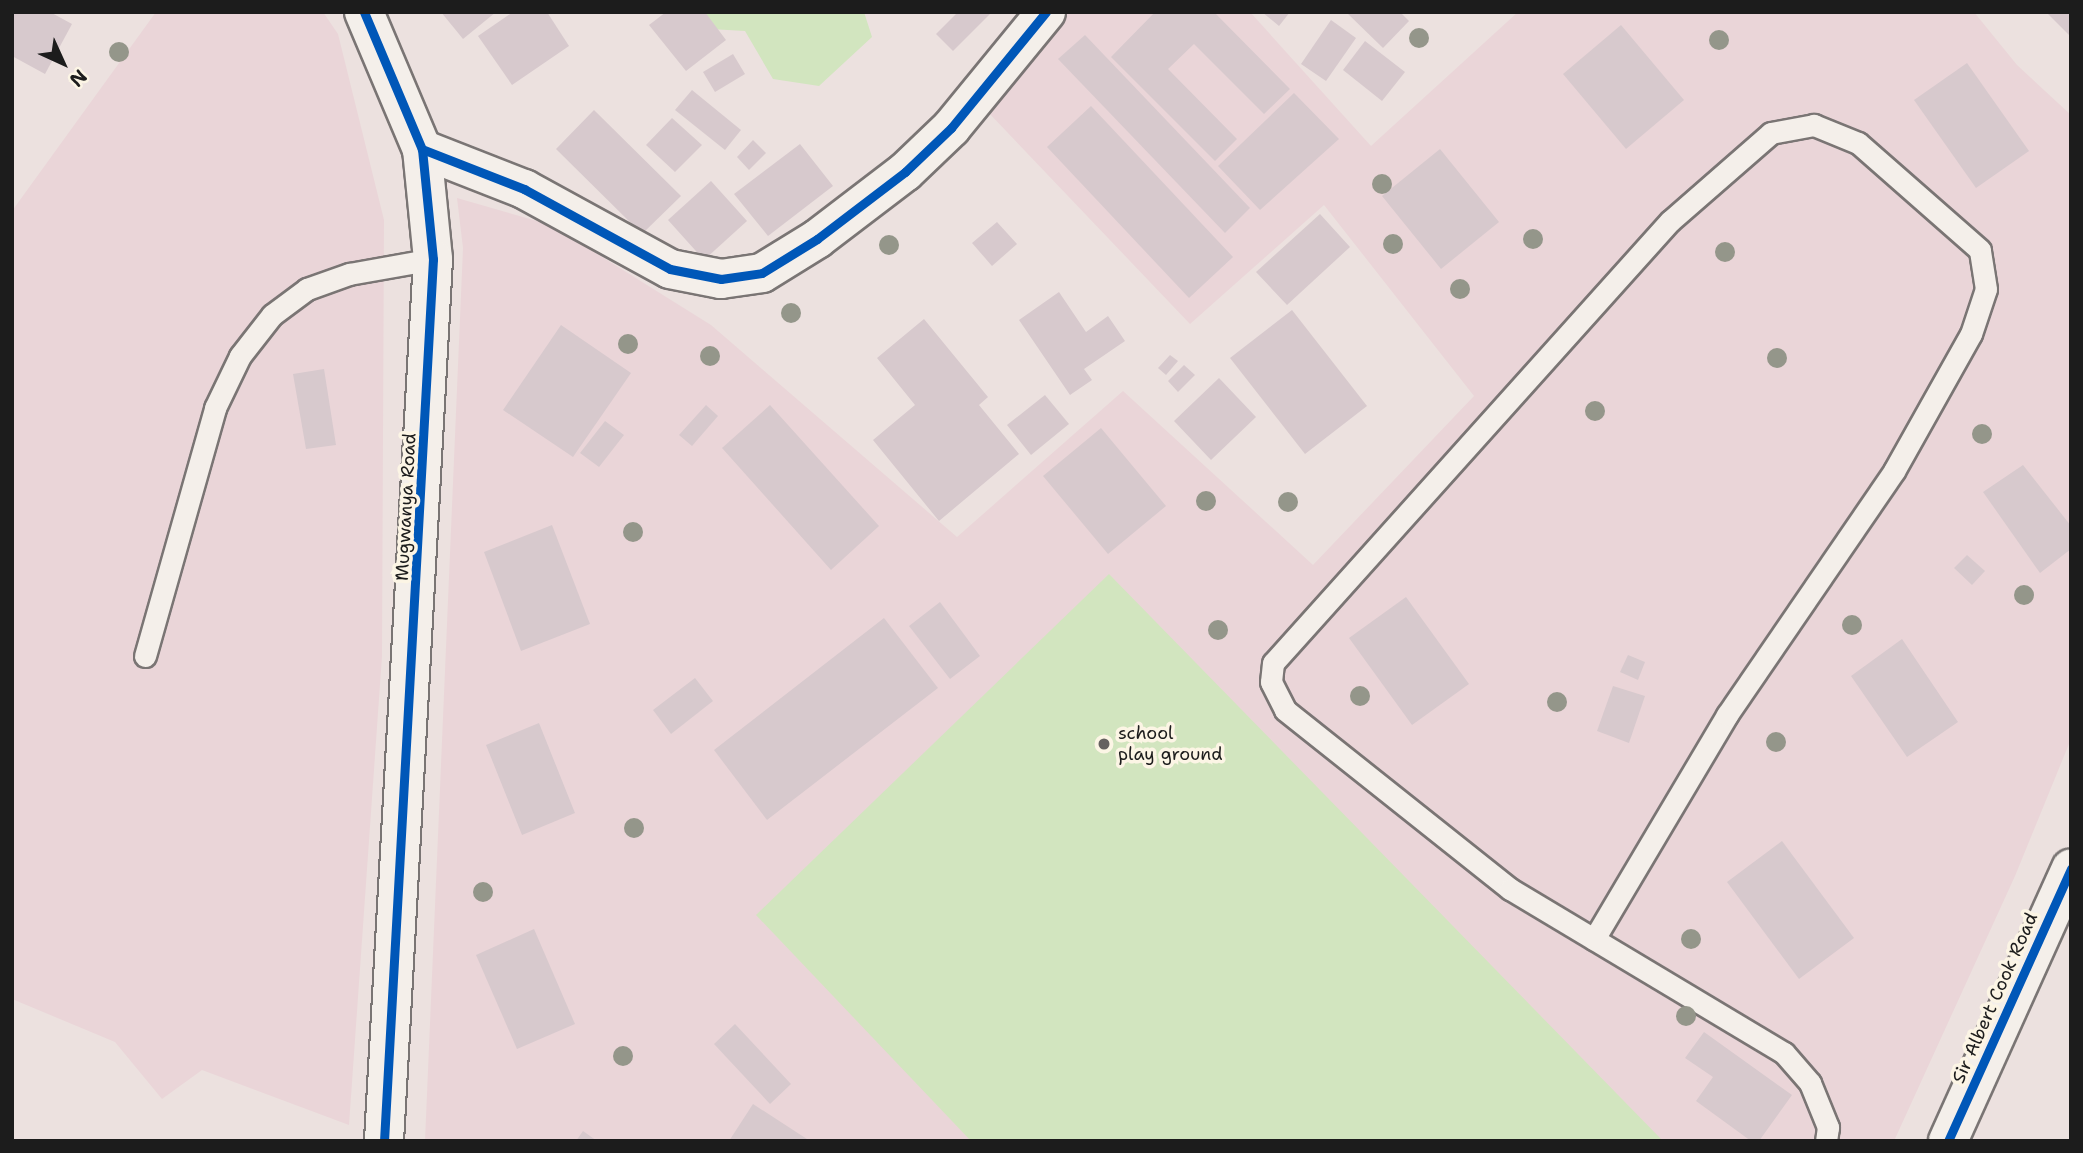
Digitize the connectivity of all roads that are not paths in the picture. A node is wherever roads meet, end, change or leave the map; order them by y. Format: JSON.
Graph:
{"nodes":[{"id":1,"x":364,"y":12,"type":"edge"},
{"id":2,"x":1046,"y":12,"type":"edge"},
{"id":3,"x":422,"y":149,"type":"junction"},
{"id":4,"x":433,"y":260,"type":"junction"},
{"id":5,"x":145,"y":656,"type":"dead end"},
{"id":6,"x":2071,"y":869,"type":"edge"},
{"id":7,"x":1594,"y":939,"type":"junction"},
{"id":8,"x":384,"y":1141,"type":"edge"},
{"id":9,"x":1826,"y":1141,"type":"edge"},
{"id":10,"x":1948,"y":1141,"type":"edge"}],
"edges":[{"from":1,"to":3,"type":"street","name":"Mugwanya Road"},
{"from":2,"to":3,"type":"street"},
{"from":3,"to":4,"type":"street","name":"Mugwanya Road"},
{"from":4,"to":5,"type":"lane"},
{"from":4,"to":8,"type":"street","name":"Mugwanya Road"},
{"from":6,"to":10,"type":"street","name":"Sir Albert Cook Road"},
{"from":7,"to":7,"type":"lane"},
{"from":7,"to":9,"type":"lane"}]}
